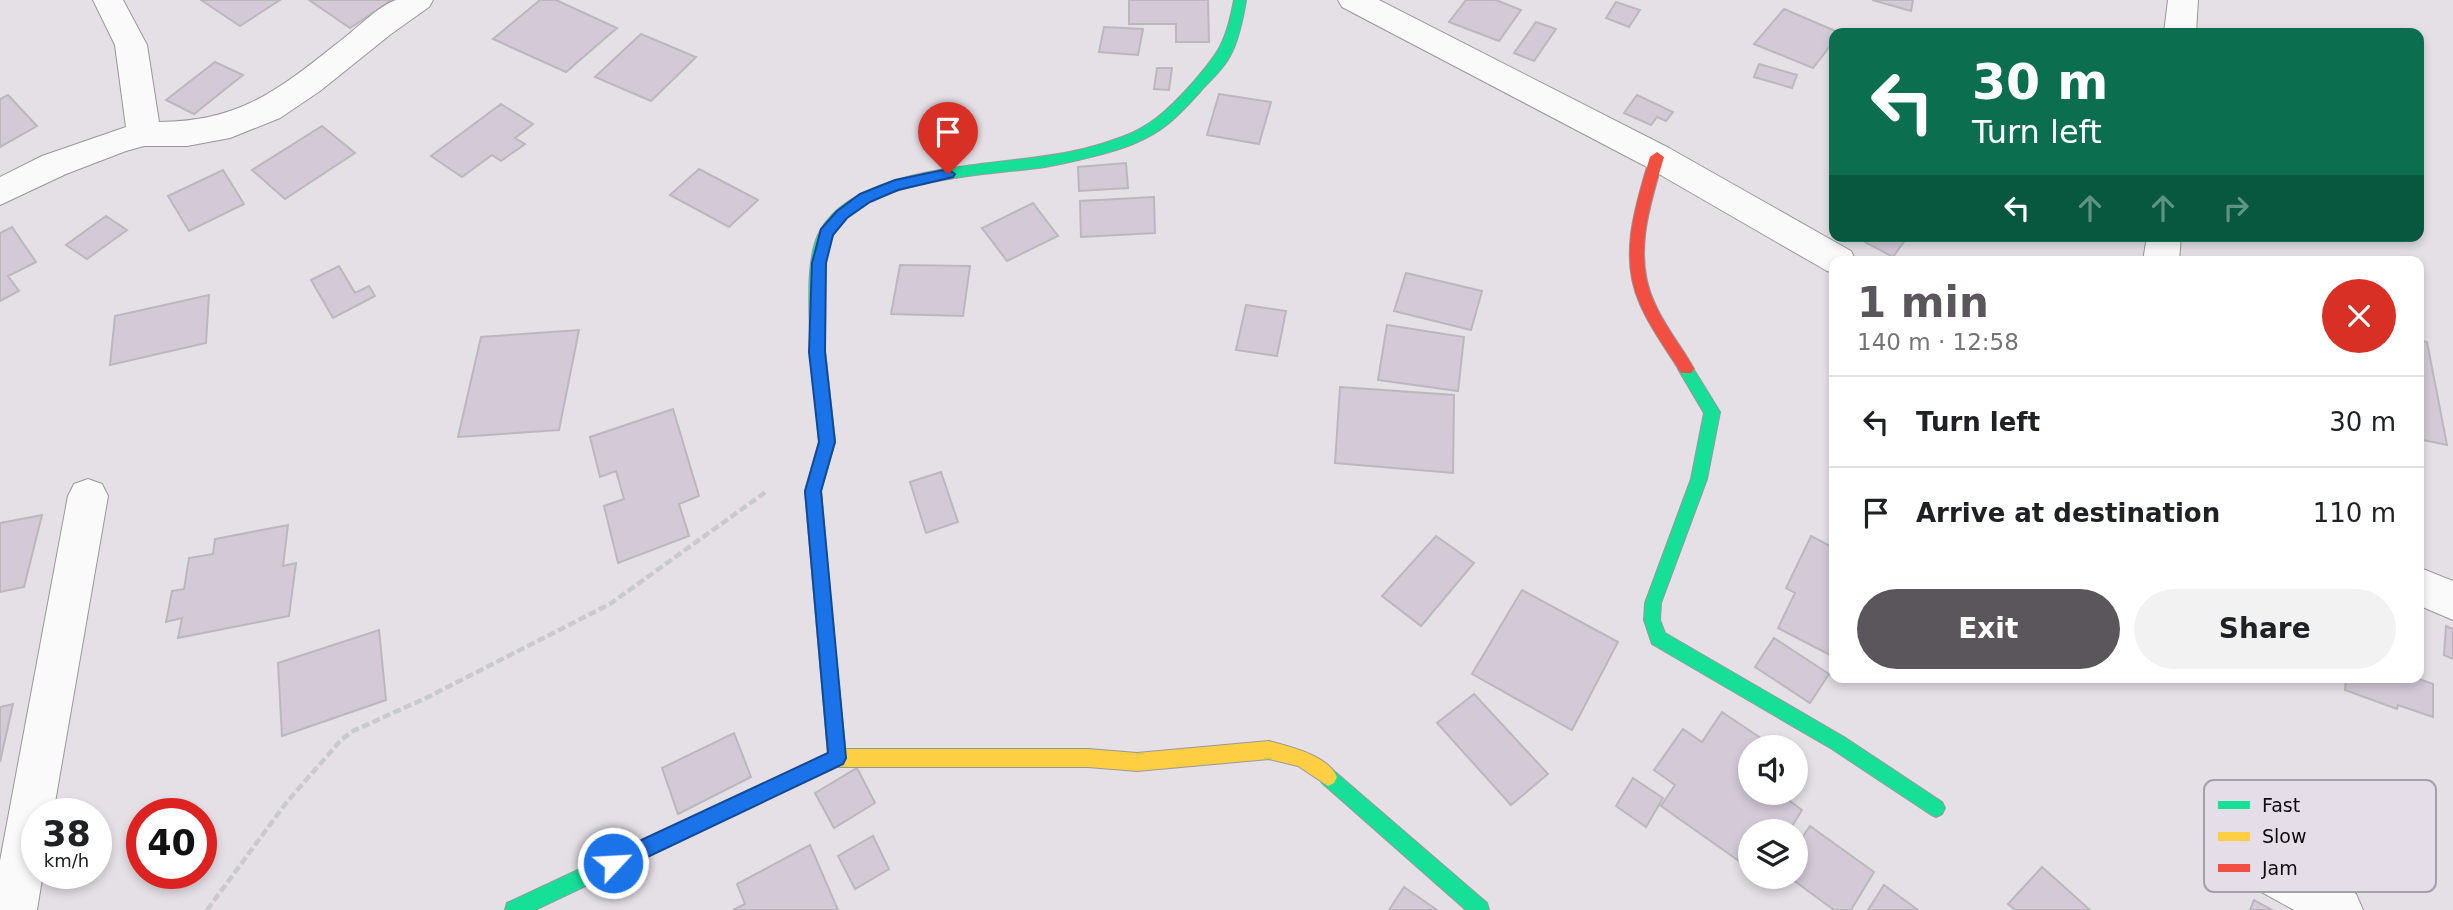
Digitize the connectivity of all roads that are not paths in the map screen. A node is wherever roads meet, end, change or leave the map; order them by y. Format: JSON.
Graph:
{"nodes":[{"id":1,"x":107,"y":0,"type":"edge"},
{"id":2,"x":418,"y":0,"type":"edge"},
{"id":3,"x":1240,"y":0,"type":"edge"},
{"id":4,"x":1353,"y":0,"type":"edge"},
{"id":5,"x":2183,"y":0,"type":"edge"},
{"id":6,"x":2180,"y":28,"type":"edge"},
{"id":7,"x":144,"y":134,"type":"junction"},
{"id":8,"x":1657,"y":157,"type":"junction"},
{"id":9,"x":0,"y":192,"type":"edge"},
{"id":10,"x":1830,"y":256,"type":"edge"},
{"id":11,"x":88,"y":496,"type":"dead end"},
{"id":12,"x":2424,"y":588,"type":"edge"},
{"id":13,"x":2453,"y":601,"type":"edge"},
{"id":14,"x":837,"y":758,"type":"junction"},
{"id":15,"x":1936,"y":808,"type":"dead end"},
{"id":16,"x":2307,"y":892,"type":"edge"},
{"id":17,"x":14,"y":910,"type":"edge"},
{"id":18,"x":514,"y":910,"type":"edge"},
{"id":19,"x":1480,"y":910,"type":"edge"},
{"id":20,"x":2340,"y":910,"type":"edge"}],
"edges":[{"from":1,"to":7,"type":"street"},
{"from":2,"to":7,"type":"street"},
{"from":3,"to":14,"type":"street"},
{"from":4,"to":8,"type":"street"},
{"from":5,"to":6,"type":"street"},
{"from":7,"to":9,"type":"street"},
{"from":8,"to":10,"type":"street"},
{"from":8,"to":15,"type":"street"},
{"from":11,"to":17,"type":"street"},
{"from":12,"to":13,"type":"street"},
{"from":14,"to":18,"type":"street"},
{"from":14,"to":19,"type":"street"},
{"from":16,"to":20,"type":"street"}]}
